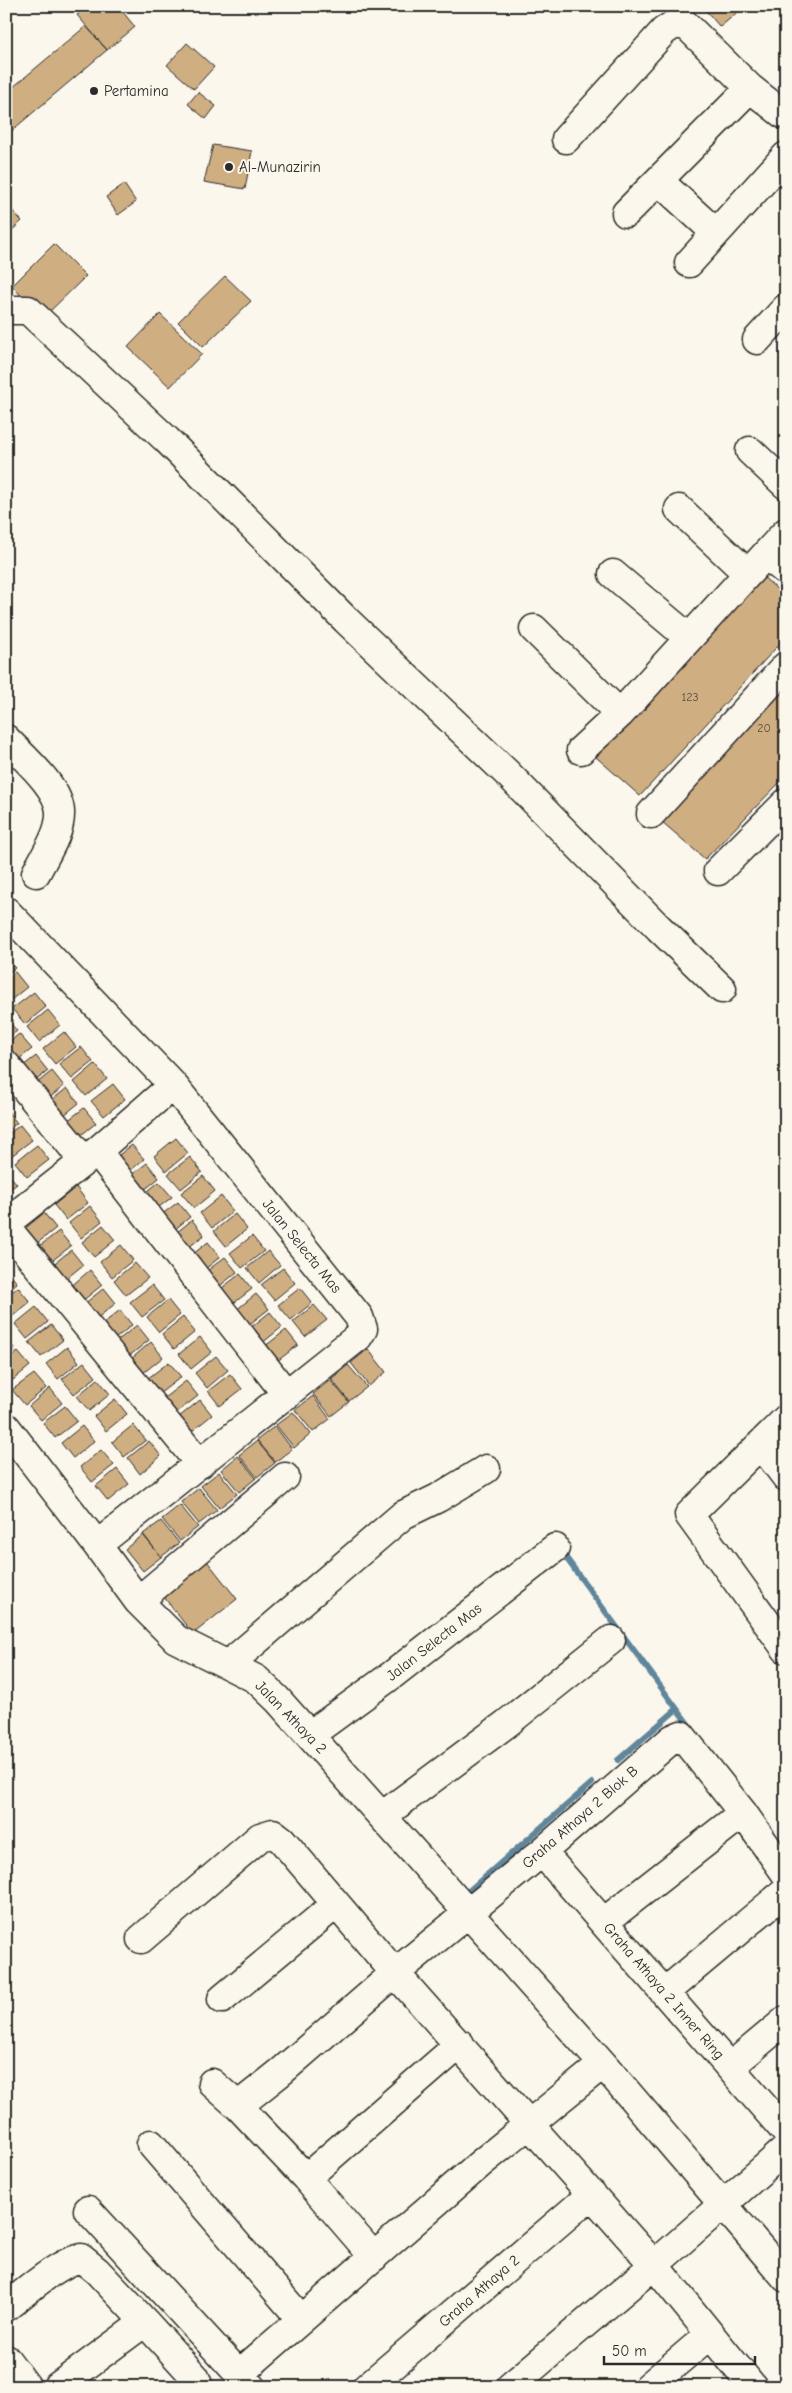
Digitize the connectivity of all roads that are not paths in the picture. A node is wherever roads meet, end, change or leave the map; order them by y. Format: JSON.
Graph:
{"nodes":[{"id":1,"x":750,"y":88,"type":"junction"},
{"id":2,"x":785,"y":113,"type":"edge"},
{"id":3,"x":566,"y":139,"type":"dead end"},
{"id":4,"x":786,"y":156,"type":"edge"},
{"id":5,"x":659,"y":181,"type":"junction"},
{"id":6,"x":626,"y":213,"type":"dead end"},
{"id":7,"x":716,"y":233,"type":"junction"},
{"id":8,"x":689,"y":263,"type":"dead end"},
{"id":9,"x":786,"y":308,"type":"edge"},
{"id":10,"x":6,"y":310,"type":"edge"},
{"id":11,"x":756,"y":340,"type":"dead end"},
{"id":12,"x":750,"y":451,"type":"dead end"},
{"id":13,"x":786,"y":485,"type":"edge"},
{"id":14,"x":679,"y":509,"type":"dead end"},
{"id":15,"x":786,"y":532,"type":"edge"},
{"id":16,"x":776,"y":563,"type":"edge"},
{"id":17,"x":747,"y":573,"type":"junction"},
{"id":18,"x":613,"y":574,"type":"dead end"},
{"id":19,"x":534,"y":629,"type":"dead end"},
{"id":20,"x":689,"y":638,"type":"junction"},
{"id":21,"x":786,"y":666,"type":"edge"},
{"id":22,"x":620,"y":714,"type":"junction"},
{"id":23,"x":6,"y":739,"type":"edge"},
{"id":24,"x":581,"y":750,"type":"dead end"},
{"id":25,"x":786,"y":803,"type":"edge"},
{"id":26,"x":651,"y":814,"type":"dead end"},
{"id":27,"x":718,"y":871,"type":"dead end"},
{"id":28,"x":36,"y":873,"type":"dead end"},
{"id":29,"x":6,"y":911,"type":"edge"},
{"id":30,"x":722,"y":989,"type":"dead end"},
{"id":31,"x":6,"y":1065,"type":"edge"},
{"id":32,"x":173,"y":1085,"type":"junction"},
{"id":33,"x":91,"y":1156,"type":"junction"},
{"id":34,"x":6,"y":1223,"type":"edge"},
{"id":35,"x":6,"y":1227,"type":"edge"},
{"id":36,"x":287,"y":1395,"type":"junction"},
{"id":37,"x":786,"y":1419,"type":"edge"},
{"id":38,"x":6,"y":1427,"type":"edge"},
{"id":39,"x":761,"y":1444,"type":"junction"},
{"id":40,"x":200,"y":1464,"type":"junction"},
{"id":41,"x":486,"y":1469,"type":"dead end"},
{"id":42,"x":786,"y":1477,"type":"edge"},
{"id":43,"x":285,"y":1478,"type":"dead end"},
{"id":44,"x":97,"y":1545,"type":"junction"},
{"id":45,"x":555,"y":1548,"type":"dead end"},
{"id":46,"x":138,"y":1601,"type":"junction"},
{"id":47,"x":611,"y":1640,"type":"dead end"},
{"id":48,"x":786,"y":1649,"type":"edge"},
{"id":49,"x":229,"y":1664,"type":"junction"},
{"id":50,"x":311,"y":1734,"type":"junction"},
{"id":51,"x":743,"y":1813,"type":"junction"},
{"id":52,"x":382,"y":1816,"type":"junction"},
{"id":53,"x":542,"y":1852,"type":"junction"},
{"id":54,"x":786,"y":1874,"type":"edge"},
{"id":55,"x":786,"y":1891,"type":"edge"},
{"id":56,"x":336,"y":1904,"type":"junction"},
{"id":57,"x":467,"y":1912,"type":"junction"},
{"id":58,"x":604,"y":1922,"type":"junction"},
{"id":59,"x":141,"y":1939,"type":"dead end"},
{"id":60,"x":395,"y":1972,"type":"junction"},
{"id":61,"x":665,"y":1992,"type":"junction"},
{"id":62,"x":222,"y":1999,"type":"dead end"},
{"id":63,"x":786,"y":2020,"type":"edge"},
{"id":64,"x":460,"y":2044,"type":"junction"},
{"id":65,"x":603,"y":2064,"type":"junction"},
{"id":66,"x":730,"y":2067,"type":"junction"},
{"id":67,"x":212,"y":2082,"type":"dead end"},
{"id":68,"x":238,"y":2106,"type":"junction"},
{"id":69,"x":529,"y":2123,"type":"junction"},
{"id":70,"x":786,"y":2132,"type":"edge"},
{"id":71,"x":151,"y":2144,"type":"dead end"},
{"id":72,"x":786,"y":2149,"type":"edge"},
{"id":73,"x":306,"y":2178,"type":"junction"},
{"id":74,"x":592,"y":2194,"type":"junction"},
{"id":75,"x":722,"y":2203,"type":"junction"},
{"id":76,"x":88,"y":2210,"type":"dead end"},
{"id":77,"x":374,"y":2257,"type":"junction"},
{"id":78,"x":654,"y":2266,"type":"junction"},
{"id":79,"x":786,"y":2278,"type":"edge"},
{"id":80,"x":6,"y":2307,"type":"edge"},
{"id":81,"x":301,"y":2319,"type":"junction"},
{"id":82,"x":145,"y":2322,"type":"junction"},
{"id":83,"x":709,"y":2335,"type":"junction"},
{"id":84,"x":6,"y":2359,"type":"edge"},
{"id":85,"x":245,"y":2380,"type":"edge"},
{"id":86,"x":26,"y":2387,"type":"edge"},
{"id":87,"x":57,"y":2387,"type":"edge"},
{"id":88,"x":199,"y":2387,"type":"edge"},
{"id":89,"x":367,"y":2387,"type":"edge"},
{"id":90,"x":510,"y":2387,"type":"edge"},
{"id":91,"x":648,"y":2387,"type":"edge"},
{"id":92,"x":753,"y":2387,"type":"edge"}],
"edges":[{"from":1,"to":2,"type":"street"},
{"from":1,"to":3,"type":"street"},
{"from":1,"to":5,"type":"street"},
{"from":4,"to":7,"type":"street"},
{"from":5,"to":6,"type":"street"},
{"from":5,"to":7,"type":"street"},
{"from":7,"to":8,"type":"street"},
{"from":9,"to":11,"type":"street"},
{"from":10,"to":30,"type":"street"},
{"from":12,"to":13,"type":"street"},
{"from":14,"to":17,"type":"street"},
{"from":15,"to":16,"type":"street"},
{"from":16,"to":17,"type":"street"},
{"from":17,"to":20,"type":"street"},
{"from":18,"to":20,"type":"street"},
{"from":19,"to":22,"type":"street"},
{"from":20,"to":22,"type":"street"},
{"from":21,"to":26,"type":"street"},
{"from":22,"to":24,"type":"street"},
{"from":23,"to":28,"type":"street"},
{"from":25,"to":27,"type":"street"},
{"from":29,"to":32,"type":"street","name":"Jalan Selecta Mas"},
{"from":31,"to":33,"type":"street"},
{"from":32,"to":33,"type":"street"},
{"from":32,"to":36,"type":"street","name":"Jalan Selecta Mas"},
{"from":33,"to":34,"type":"street"},
{"from":33,"to":36,"type":"street"},
{"from":35,"to":40,"type":"street"},
{"from":36,"to":40,"type":"street","name":"Jalan Selecta Mas"},
{"from":37,"to":39,"type":"street"},
{"from":38,"to":44,"type":"street","name":"Jalan Athaya 2"},
{"from":39,"to":42,"type":"street"},
{"from":39,"to":48,"type":"street"},
{"from":40,"to":44,"type":"street","name":"Jalan Selecta Mas"},
{"from":41,"to":49,"type":"street"},
{"from":43,"to":46,"type":"street"},
{"from":44,"to":46,"type":"street","name":"Jalan Athaya 2"},
{"from":45,"to":50,"type":"street","name":"Jalan Selecta Mas"},
{"from":46,"to":49,"type":"street","name":"Jalan Athaya 2"},
{"from":47,"to":52,"type":"street"},
{"from":49,"to":50,"type":"street","name":"Jalan Athaya 2"},
{"from":50,"to":52,"type":"street","name":"Jalan Athaya 2"},
{"from":51,"to":53,"type":"street","name":"Graha Athaya 2 Blok B"},
{"from":51,"to":54,"type":"street"},
{"from":51,"to":58,"type":"street"},
{"from":52,"to":57,"type":"street","name":"Jalan Athaya 2"},
{"from":53,"to":57,"type":"street","name":"Graha Athaya 2 Blok B"},
{"from":53,"to":58,"type":"street","name":"Graha Athaya 2 Inner Ring"},
{"from":55,"to":61,"type":"street"},
{"from":56,"to":59,"type":"street"},
{"from":56,"to":60,"type":"street"},
{"from":56,"to":62,"type":"street"},
{"from":57,"to":60,"type":"street","name":"Graha Athaya 2 Blok B"},
{"from":57,"to":65,"type":"street"},
{"from":58,"to":61,"type":"street","name":"Graha Athaya 2 Inner Ring"},
{"from":60,"to":64,"type":"street"},
{"from":60,"to":68,"type":"street","name":"Graha Athaya 2 Blok B"},
{"from":61,"to":66,"type":"street","name":"Graha Athaya 2 Inner Ring"},
{"from":63,"to":66,"type":"street"},
{"from":64,"to":69,"type":"street"},
{"from":64,"to":73,"type":"street"},
{"from":65,"to":69,"type":"street"},
{"from":65,"to":75,"type":"street"},
{"from":66,"to":70,"type":"street","name":"Graha Athaya 2 Inner Ring"},
{"from":67,"to":68,"type":"street"},
{"from":68,"to":73,"type":"street"},
{"from":69,"to":74,"type":"street"},
{"from":69,"to":77,"type":"street"},
{"from":71,"to":81,"type":"street"},
{"from":72,"to":75,"type":"street"},
{"from":73,"to":77,"type":"street"},
{"from":74,"to":78,"type":"street"},
{"from":74,"to":89,"type":"street","name":"Graha Athaya 2"},
{"from":75,"to":78,"type":"street"},
{"from":75,"to":79,"type":"street"},
{"from":76,"to":85,"type":"street"},
{"from":77,"to":81,"type":"street"},
{"from":78,"to":83,"type":"street"},
{"from":78,"to":90,"type":"street"},
{"from":80,"to":82,"type":"street"},
{"from":81,"to":85,"type":"street"},
{"from":82,"to":87,"type":"street"},
{"from":82,"to":88,"type":"street"},
{"from":83,"to":91,"type":"street"},
{"from":83,"to":92,"type":"street"},
{"from":84,"to":86,"type":"street"}]}
